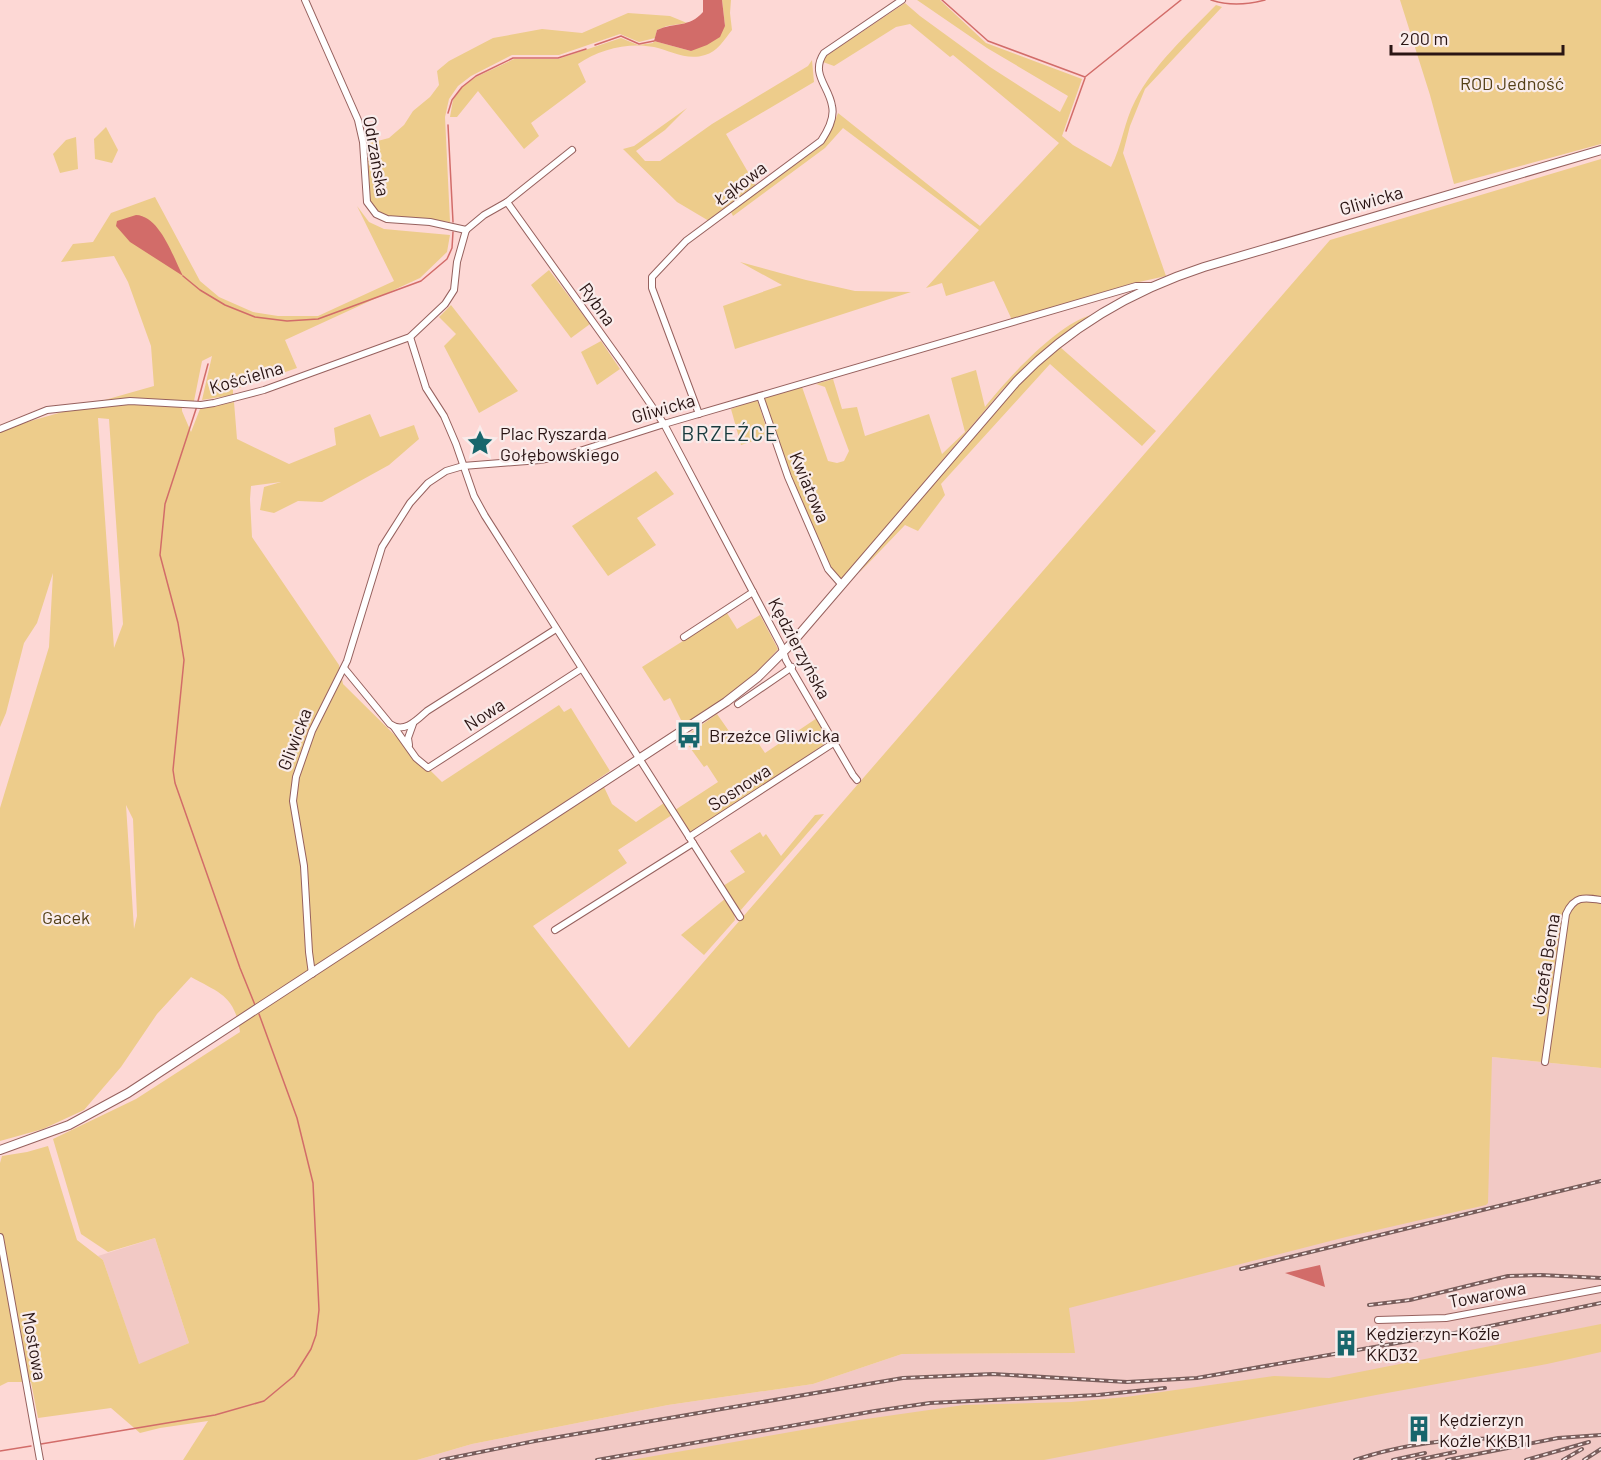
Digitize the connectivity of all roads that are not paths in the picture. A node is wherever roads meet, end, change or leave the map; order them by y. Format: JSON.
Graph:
{"nodes":[{"id":1,"x":305,"y":0,"type":"edge"},
{"id":2,"x":901,"y":1,"type":"edge"},
{"id":3,"x":572,"y":150,"type":"dead end"},
{"id":4,"x":1601,"y":150,"type":"edge"},
{"id":5,"x":507,"y":202,"type":"junction"},
{"id":6,"x":466,"y":230,"type":"junction"},
{"id":7,"x":1151,"y":286,"type":"junction"},
{"id":8,"x":1099,"y":297,"type":"junction"},
{"id":9,"x":1106,"y":311,"type":"junction"},
{"id":10,"x":410,"y":337,"type":"junction"},
{"id":11,"x":760,"y":396,"type":"junction"},
{"id":12,"x":699,"y":414,"type":"junction"},
{"id":13,"x":663,"y":424,"type":"junction"},
{"id":14,"x":0,"y":429,"type":"edge"},
{"id":15,"x":463,"y":466,"type":"junction"},
{"id":16,"x":842,"y":585,"type":"junction"},
{"id":17,"x":753,"y":592,"type":"junction"},
{"id":18,"x":556,"y":629,"type":"junction"},
{"id":19,"x":684,"y":637,"type":"dead end"},
{"id":20,"x":783,"y":652,"type":"junction"},
{"id":21,"x":792,"y":667,"type":"junction"},
{"id":22,"x":345,"y":668,"type":"junction"},
{"id":23,"x":581,"y":669,"type":"junction"},
{"id":24,"x":354,"y":681,"type":"junction"},
{"id":25,"x":337,"y":682,"type":"junction"},
{"id":26,"x":738,"y":704,"type":"dead end"},
{"id":27,"x":413,"y":723,"type":"junction"},
{"id":28,"x":394,"y":727,"type":"junction"},
{"id":29,"x":835,"y":742,"type":"junction"},
{"id":30,"x":409,"y":746,"type":"junction"},
{"id":31,"x":640,"y":760,"type":"junction"},
{"id":32,"x":857,"y":780,"type":"dead end"},
{"id":33,"x":691,"y":840,"type":"junction"},
{"id":34,"x":1601,"y":900,"type":"edge"},
{"id":35,"x":740,"y":917,"type":"dead end"},
{"id":36,"x":555,"y":930,"type":"dead end"},
{"id":37,"x":312,"y":974,"type":"junction"},
{"id":38,"x":1545,"y":1062,"type":"dead end"},
{"id":39,"x":0,"y":1150,"type":"edge"},
{"id":40,"x":0,"y":1237,"type":"edge"},
{"id":41,"x":1601,"y":1289,"type":"edge"},
{"id":42,"x":1378,"y":1320,"type":"dead end"},
{"id":43,"x":40,"y":1460,"type":"edge"}],
"edges":[{"from":1,"to":6,"type":"street","name":"Odrzańska"},
{"from":2,"to":12,"type":"street","name":"Łąkowa"},
{"from":3,"to":5,"type":"street"},
{"from":4,"to":7,"type":"main road","name":"Gliwicka"},
{"from":5,"to":6,"type":"street"},
{"from":5,"to":13,"type":"street","name":"Rybna"},
{"from":6,"to":10,"type":"street"},
{"from":7,"to":8,"type":"street","name":"Gliwicka"},
{"from":7,"to":9,"type":"main road","name":"Gliwicka"},
{"from":8,"to":9,"type":"street"},
{"from":8,"to":11,"type":"street","name":"Gliwicka"},
{"from":9,"to":16,"type":"main road","name":"Gliwicka"},
{"from":10,"to":14,"type":"street","name":"Kościelna"},
{"from":10,"to":15,"type":"street"},
{"from":11,"to":12,"type":"street","name":"Gliwicka"},
{"from":11,"to":16,"type":"street","name":"Kwiatowa"},
{"from":12,"to":13,"type":"street","name":"Gliwicka"},
{"from":13,"to":15,"type":"street","name":"Gliwicka"},
{"from":13,"to":17,"type":"street","name":"Kędzierzyńska"},
{"from":15,"to":18,"type":"street"},
{"from":15,"to":22,"type":"street","name":"Gliwicka"},
{"from":16,"to":20,"type":"main road","name":"Gliwicka"},
{"from":17,"to":19,"type":"street","name":"Kędzierzyńska"},
{"from":17,"to":20,"type":"street","name":"Kędzierzyńska"},
{"from":18,"to":23,"type":"street"},
{"from":18,"to":27,"type":"street","name":"Nowa"},
{"from":20,"to":21,"type":"street","name":"Kędzierzyńska"},
{"from":20,"to":31,"type":"main road","name":"Gliwicka"},
{"from":21,"to":26,"type":"street"},
{"from":21,"to":29,"type":"street","name":"Kędzierzyńska"},
{"from":22,"to":24,"type":"street","name":"Nowa"},
{"from":22,"to":25,"type":"street","name":"Gliwicka"},
{"from":23,"to":30,"type":"street","name":"Nowa"},
{"from":23,"to":31,"type":"street"},
{"from":24,"to":25,"type":"street"},
{"from":24,"to":28,"type":"street","name":"Nowa"},
{"from":25,"to":37,"type":"street","name":"Gliwicka"},
{"from":27,"to":28,"type":"street","name":"Nowa"},
{"from":27,"to":30,"type":"street"},
{"from":28,"to":30,"type":"street","name":"Nowa"},
{"from":29,"to":32,"type":"street","name":"Kędzierzyńska"},
{"from":29,"to":33,"type":"street","name":"Sosnowa"},
{"from":31,"to":33,"type":"street"},
{"from":31,"to":37,"type":"main road","name":"Gliwicka"},
{"from":33,"to":35,"type":"street"},
{"from":33,"to":36,"type":"street"},
{"from":34,"to":38,"type":"street","name":"Józefa Bema"},
{"from":37,"to":39,"type":"main road","name":"Gliwicka"},
{"from":40,"to":43,"type":"street","name":"Mostowa"},
{"from":41,"to":42,"type":"street","name":"Towarowa"}]}
